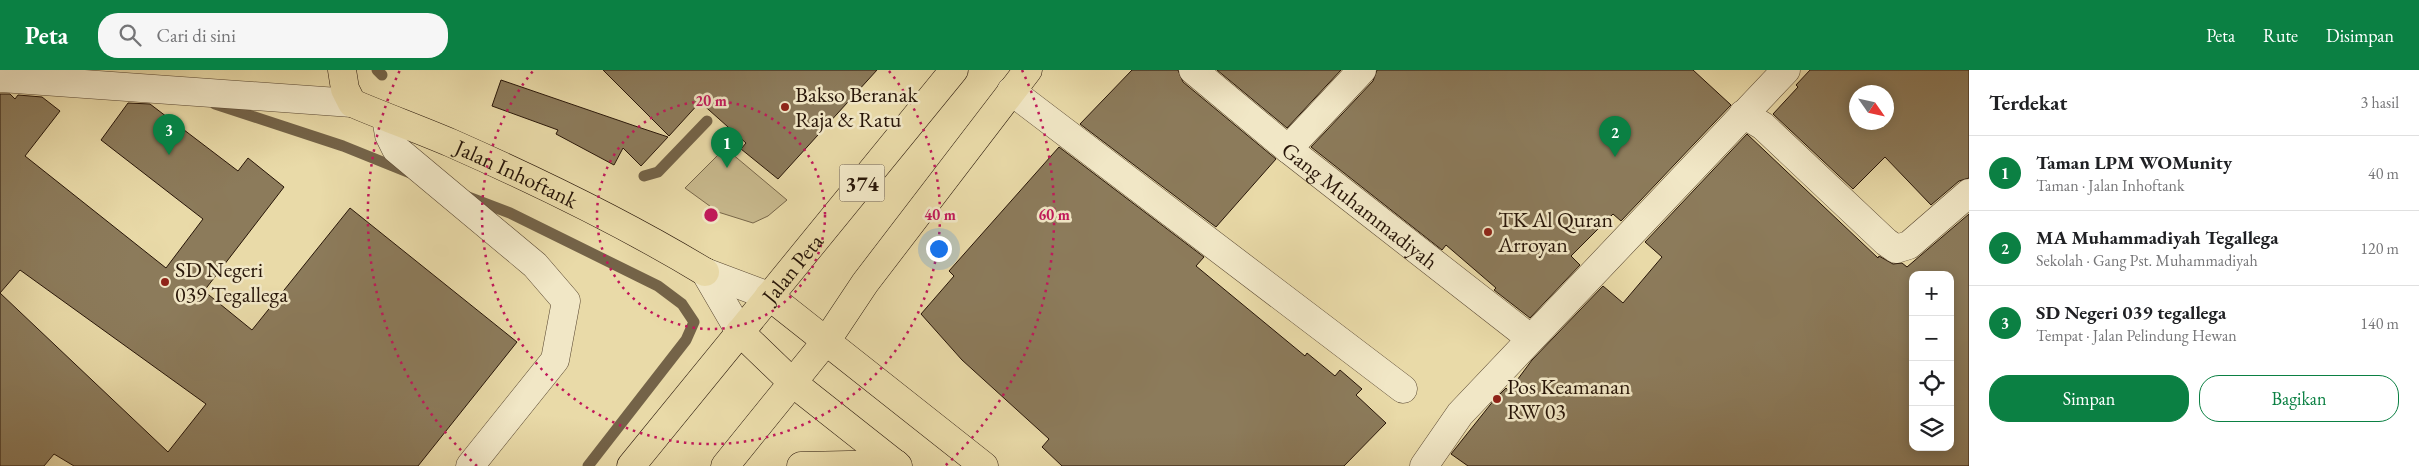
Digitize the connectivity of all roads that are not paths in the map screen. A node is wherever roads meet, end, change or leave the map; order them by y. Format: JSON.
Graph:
{"nodes":[{"id":1,"x":342,"y":70,"type":"edge"},
{"id":2,"x":954,"y":70,"type":"edge"},
{"id":3,"x":1193,"y":70,"type":"edge"},
{"id":4,"x":1362,"y":70,"type":"edge"},
{"id":5,"x":1786,"y":70,"type":"edge"},
{"id":6,"x":0,"y":78,"type":"edge"},
{"id":7,"x":1020,"y":80,"type":"edge"},
{"id":8,"x":352,"y":103,"type":"junction"},
{"id":9,"x":1743,"y":114,"type":"junction"},
{"id":10,"x":386,"y":118,"type":"junction"},
{"id":11,"x":1288,"y":148,"type":"junction"},
{"id":12,"x":1969,"y":193,"type":"edge"},
{"id":13,"x":705,"y":272,"type":"junction"},
{"id":14,"x":770,"y":296,"type":"junction"},
{"id":15,"x":740,"y":332,"type":"junction"},
{"id":16,"x":1530,"y":338,"type":"junction"},
{"id":17,"x":827,"y":340,"type":"junction"},
{"id":18,"x":793,"y":383,"type":"junction"},
{"id":19,"x":1403,"y":389,"type":"dead end"},
{"id":20,"x":897,"y":465,"type":"edge"},
{"id":21,"x":470,"y":466,"type":"edge"},
{"id":22,"x":631,"y":466,"type":"edge"},
{"id":23,"x":725,"y":466,"type":"edge"},
{"id":24,"x":801,"y":466,"type":"edge"},
{"id":25,"x":984,"y":466,"type":"edge"},
{"id":26,"x":1424,"y":466,"type":"edge"}],
"edges":[{"from":1,"to":8,"type":"main road"},
{"from":2,"to":14,"type":"main road","name":"Jalan Peta","number":"374"},
{"from":3,"to":11,"type":"street","name":"Gang Muhammadiyah"},
{"from":4,"to":11,"type":"street"},
{"from":5,"to":9,"type":"street"},
{"from":6,"to":8,"type":"street"},
{"from":7,"to":17,"type":"main road"},
{"from":7,"to":19,"type":"street"},
{"from":8,"to":10,"type":"main road","name":"Jalan Inhoftank"},
{"from":9,"to":12,"type":"street"},
{"from":9,"to":16,"type":"street"},
{"from":10,"to":13,"type":"main road","name":"Jalan Inhoftank"},
{"from":10,"to":21,"type":"street"},
{"from":11,"to":16,"type":"street","name":"Gang Muhammadiyah"},
{"from":13,"to":14,"type":"street","name":"Jalan Inhoftank"},
{"from":13,"to":15,"type":"street","name":"Jalan Inhoftank"},
{"from":14,"to":15,"type":"main road","name":"Jalan Peta","number":"374"},
{"from":14,"to":17,"type":"main road"},
{"from":15,"to":18,"type":"main road"},
{"from":15,"to":22,"type":"main road","name":"Jalan Peta","number":"374"},
{"from":16,"to":26,"type":"street"},
{"from":17,"to":18,"type":"main road"},
{"from":17,"to":25,"type":"main road"},
{"from":18,"to":20,"type":"main road"},
{"from":18,"to":23,"type":"main road"},
{"from":20,"to":24,"type":"main road"}]}
